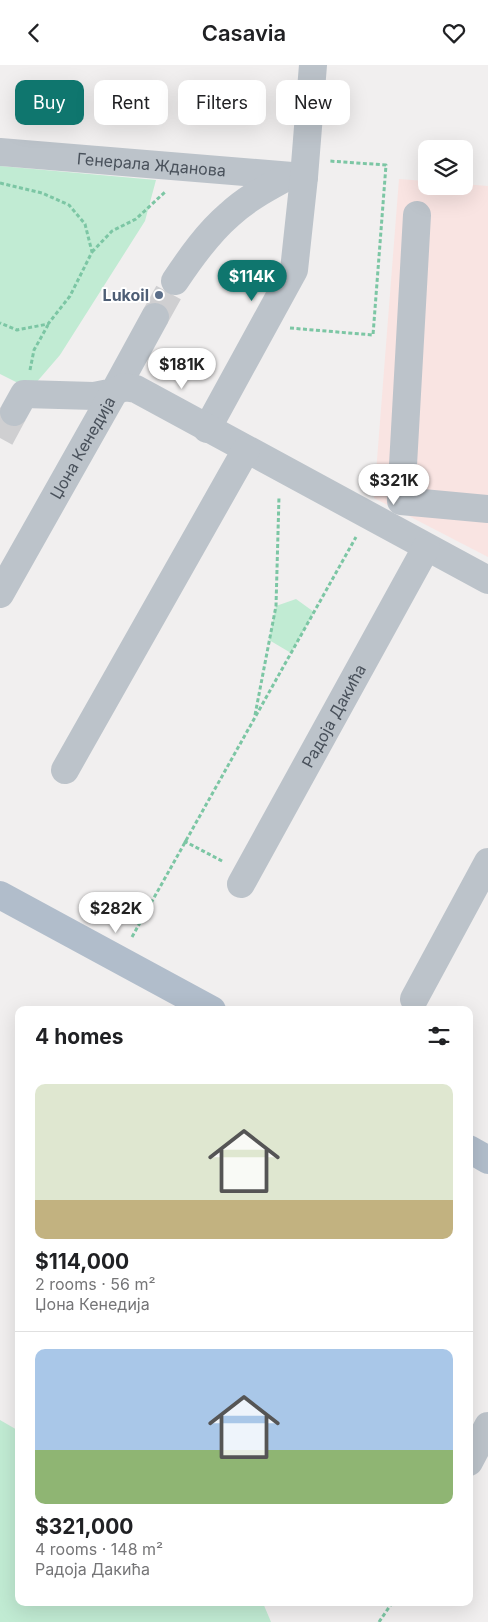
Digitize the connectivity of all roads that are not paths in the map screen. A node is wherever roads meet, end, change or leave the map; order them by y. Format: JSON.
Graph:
{"nodes":[{"id":1,"x":313,"y":65,"type":"edge"},
{"id":2,"x":0,"y":152,"type":"edge"},
{"id":3,"x":296,"y":177,"type":"junction"},
{"id":4,"x":417,"y":215,"type":"dead end"},
{"id":5,"x":175,"y":281,"type":"tunnel mouth"},
{"id":6,"x":156,"y":317,"type":"tunnel mouth"},
{"id":7,"x":114,"y":392,"type":"junction"},
{"id":8,"x":19,"y":403,"type":"road end"},
{"id":9,"x":206,"y":429,"type":"junction"},
{"id":10,"x":246,"y":450,"type":"junction"},
{"id":11,"x":402,"y":501,"type":"junction"},
{"id":12,"x":488,"y":509,"type":"edge"},
{"id":13,"x":392,"y":529,"type":"junction"},
{"id":14,"x":426,"y":547,"type":"junction"},
{"id":15,"x":488,"y":581,"type":"edge"},
{"id":16,"x":0,"y":593,"type":"edge"},
{"id":17,"x":65,"y":770,"type":"dead end"},
{"id":18,"x":488,"y":862,"type":"edge"},
{"id":19,"x":244,"y":879,"type":"road end"},
{"id":20,"x":0,"y":895,"type":"edge"},
{"id":21,"x":414,"y":999,"type":"dead end"},
{"id":22,"x":205,"y":1006,"type":"edge"},
{"id":23,"x":473,"y":1151,"type":"edge"},
{"id":24,"x":488,"y":1160,"type":"edge"},
{"id":25,"x":488,"y":1426,"type":"edge"},
{"id":26,"x":473,"y":1454,"type":"edge"}],
"edges":[{"from":1,"to":3,"type":"street"},
{"from":2,"to":3,"type":"street","name":"Генерала Жданова"},
{"from":3,"to":5,"type":"street"},
{"from":3,"to":9,"type":"street"},
{"from":4,"to":11,"type":"street"},
{"from":6,"to":7,"type":"street"},
{"from":7,"to":8,"type":"street"},
{"from":7,"to":9,"type":"street","name":"Џона Кенедија"},
{"from":7,"to":16,"type":"street","name":"Џона Кенедија"},
{"from":9,"to":10,"type":"street"},
{"from":10,"to":13,"type":"street"},
{"from":10,"to":17,"type":"street"},
{"from":11,"to":12,"type":"street"},
{"from":11,"to":13,"type":"street"},
{"from":13,"to":14,"type":"street"},
{"from":14,"to":15,"type":"street"},
{"from":14,"to":19,"type":"street","name":"Радоја Дакића"},
{"from":18,"to":21,"type":"street"},
{"from":20,"to":22,"type":"main road"},
{"from":23,"to":24,"type":"main road"},
{"from":25,"to":26,"type":"street"}]}
